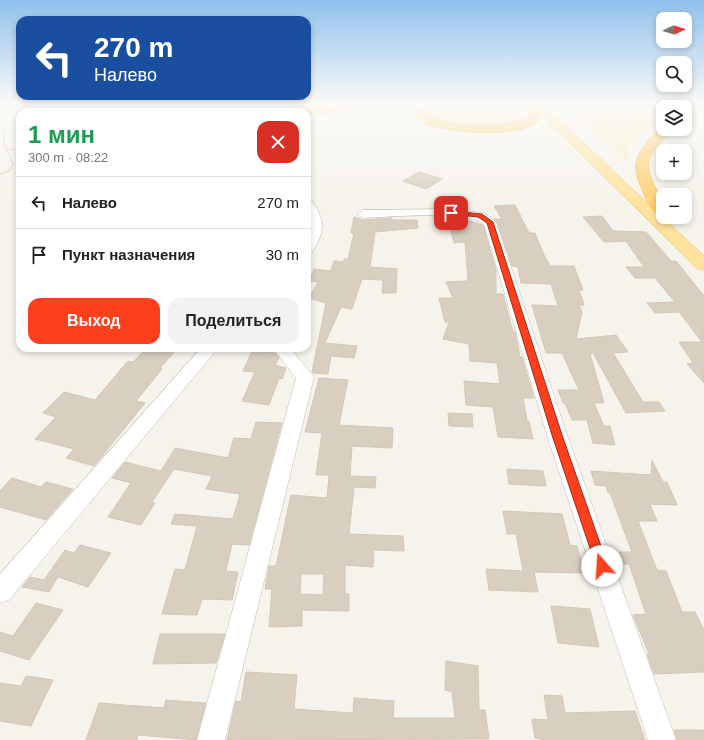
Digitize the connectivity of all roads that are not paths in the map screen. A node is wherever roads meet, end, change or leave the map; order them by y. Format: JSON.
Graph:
{"nodes":[{"id":1,"x":575,"y":139,"type":"edge"},
{"id":2,"x":579,"y":139,"type":"edge"},
{"id":3,"x":657,"y":139,"type":"edge"},
{"id":4,"x":656,"y":200,"type":"edge"},
{"id":5,"x":656,"y":207,"type":"edge"},
{"id":6,"x":311,"y":210,"type":"edge"},
{"id":7,"x":363,"y":214,"type":"dead end"},
{"id":8,"x":675,"y":224,"type":"edge"},
{"id":9,"x":311,"y":242,"type":"edge"},
{"id":10,"x":704,"y":251,"type":"edge"},
{"id":11,"x":704,"y":265,"type":"edge"},
{"id":12,"x":207,"y":352,"type":"edge"},
{"id":13,"x":284,"y":352,"type":"edge"},
{"id":14,"x":0,"y":592,"type":"edge"},
{"id":15,"x":211,"y":740,"type":"edge"},
{"id":16,"x":662,"y":740,"type":"edge"}],
"edges":[{"from":1,"to":11,"type":"main road"},
{"from":2,"to":5,"type":"main road"},
{"from":3,"to":4,"type":"highway"},
{"from":6,"to":9,"type":"street"},
{"from":7,"to":16,"type":"street"},
{"from":8,"to":10,"type":"main road"},
{"from":12,"to":14,"type":"street"},
{"from":13,"to":15,"type":"street"}]}
